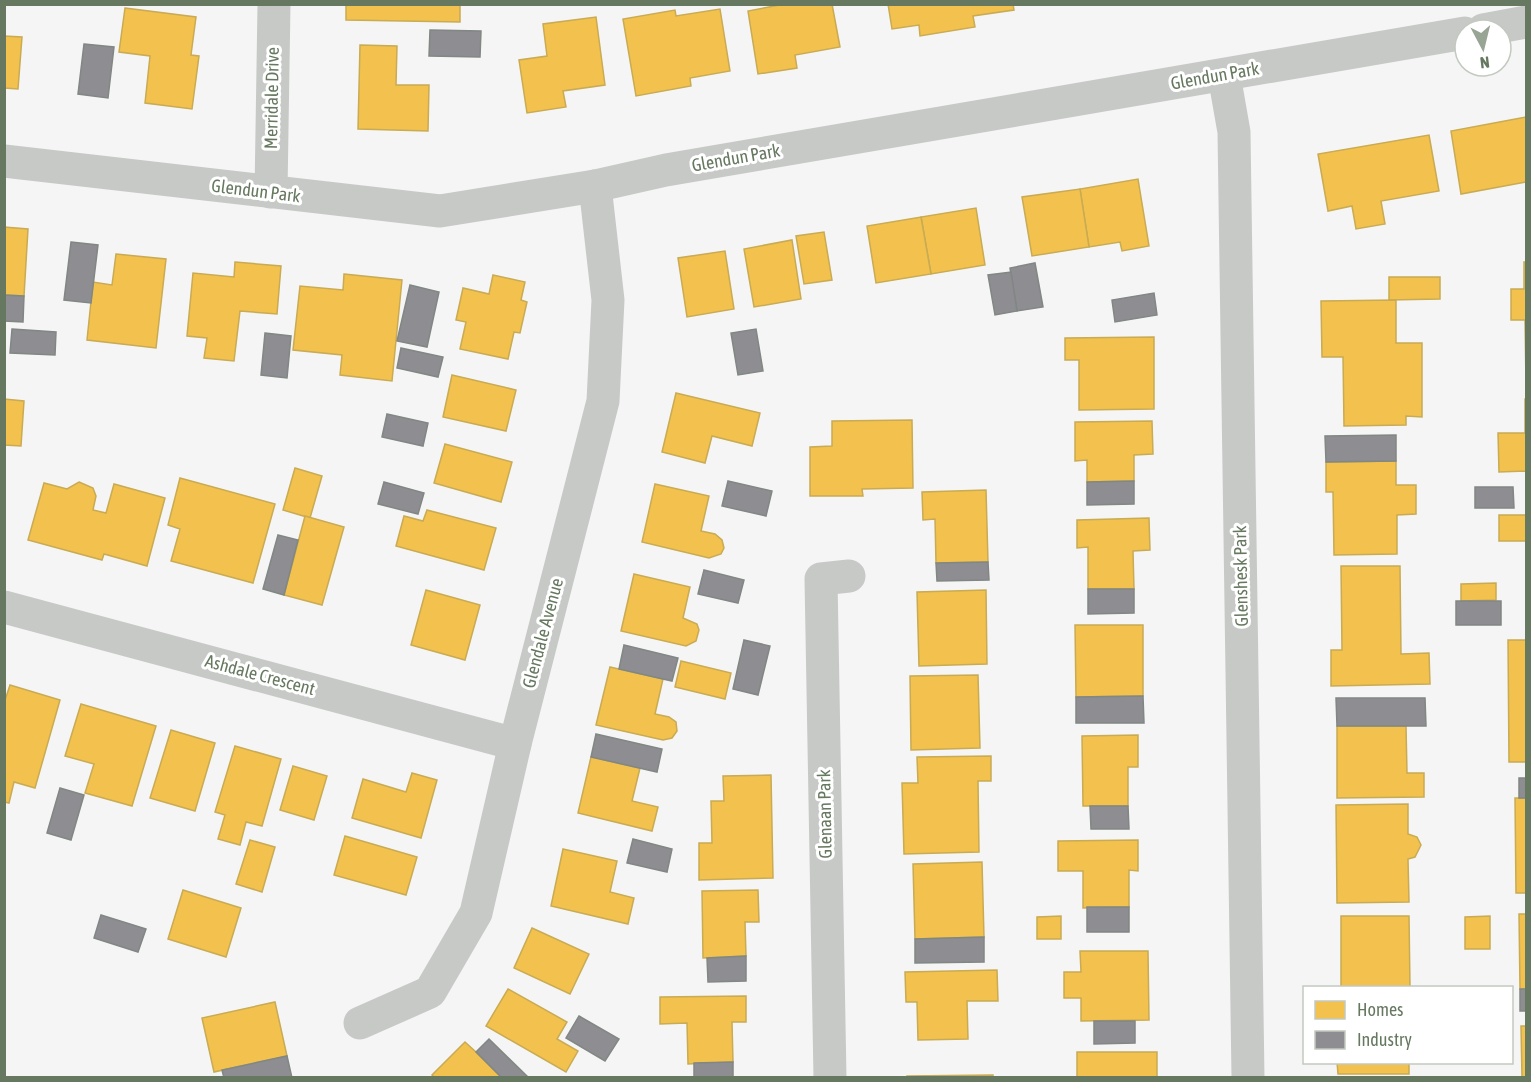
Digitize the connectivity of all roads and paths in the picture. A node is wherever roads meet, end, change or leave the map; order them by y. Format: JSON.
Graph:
{"nodes":[{"id":1,"x":273,"y":4,"type":"edge"},
{"id":2,"x":1453,"y":35,"type":"edge"},
{"id":3,"x":1224,"y":75,"type":"junction"},
{"id":4,"x":4,"y":161,"type":"edge"},
{"id":5,"x":595,"y":186,"type":"junction"},
{"id":6,"x":271,"y":192,"type":"junction"},
{"id":7,"x":849,"y":576,"type":"dead end"},
{"id":8,"x":4,"y":607,"type":"edge"},
{"id":9,"x":515,"y":744,"type":"junction"},
{"id":10,"x":360,"y":1023,"type":"dead end"},
{"id":11,"x":830,"y":1077,"type":"edge"},
{"id":12,"x":1248,"y":1077,"type":"edge"}],
"edges":[{"from":1,"to":6,"type":"street","name":"Merridale Drive"},
{"from":2,"to":3,"type":"street","name":"Glendun Park"},
{"from":3,"to":5,"type":"street","name":"Glendun Park"},
{"from":3,"to":12,"type":"street","name":"Glenshesk Park"},
{"from":4,"to":6,"type":"street","name":"Glendun Park"},
{"from":5,"to":6,"type":"street","name":"Glendun Park"},
{"from":5,"to":9,"type":"street","name":"Glendale Avenue"},
{"from":7,"to":11,"type":"street","name":"Glenaan Park"},
{"from":8,"to":9,"type":"street","name":"Ashdale Crescent"},
{"from":9,"to":10,"type":"street","name":"Glendale Avenue"}]}
